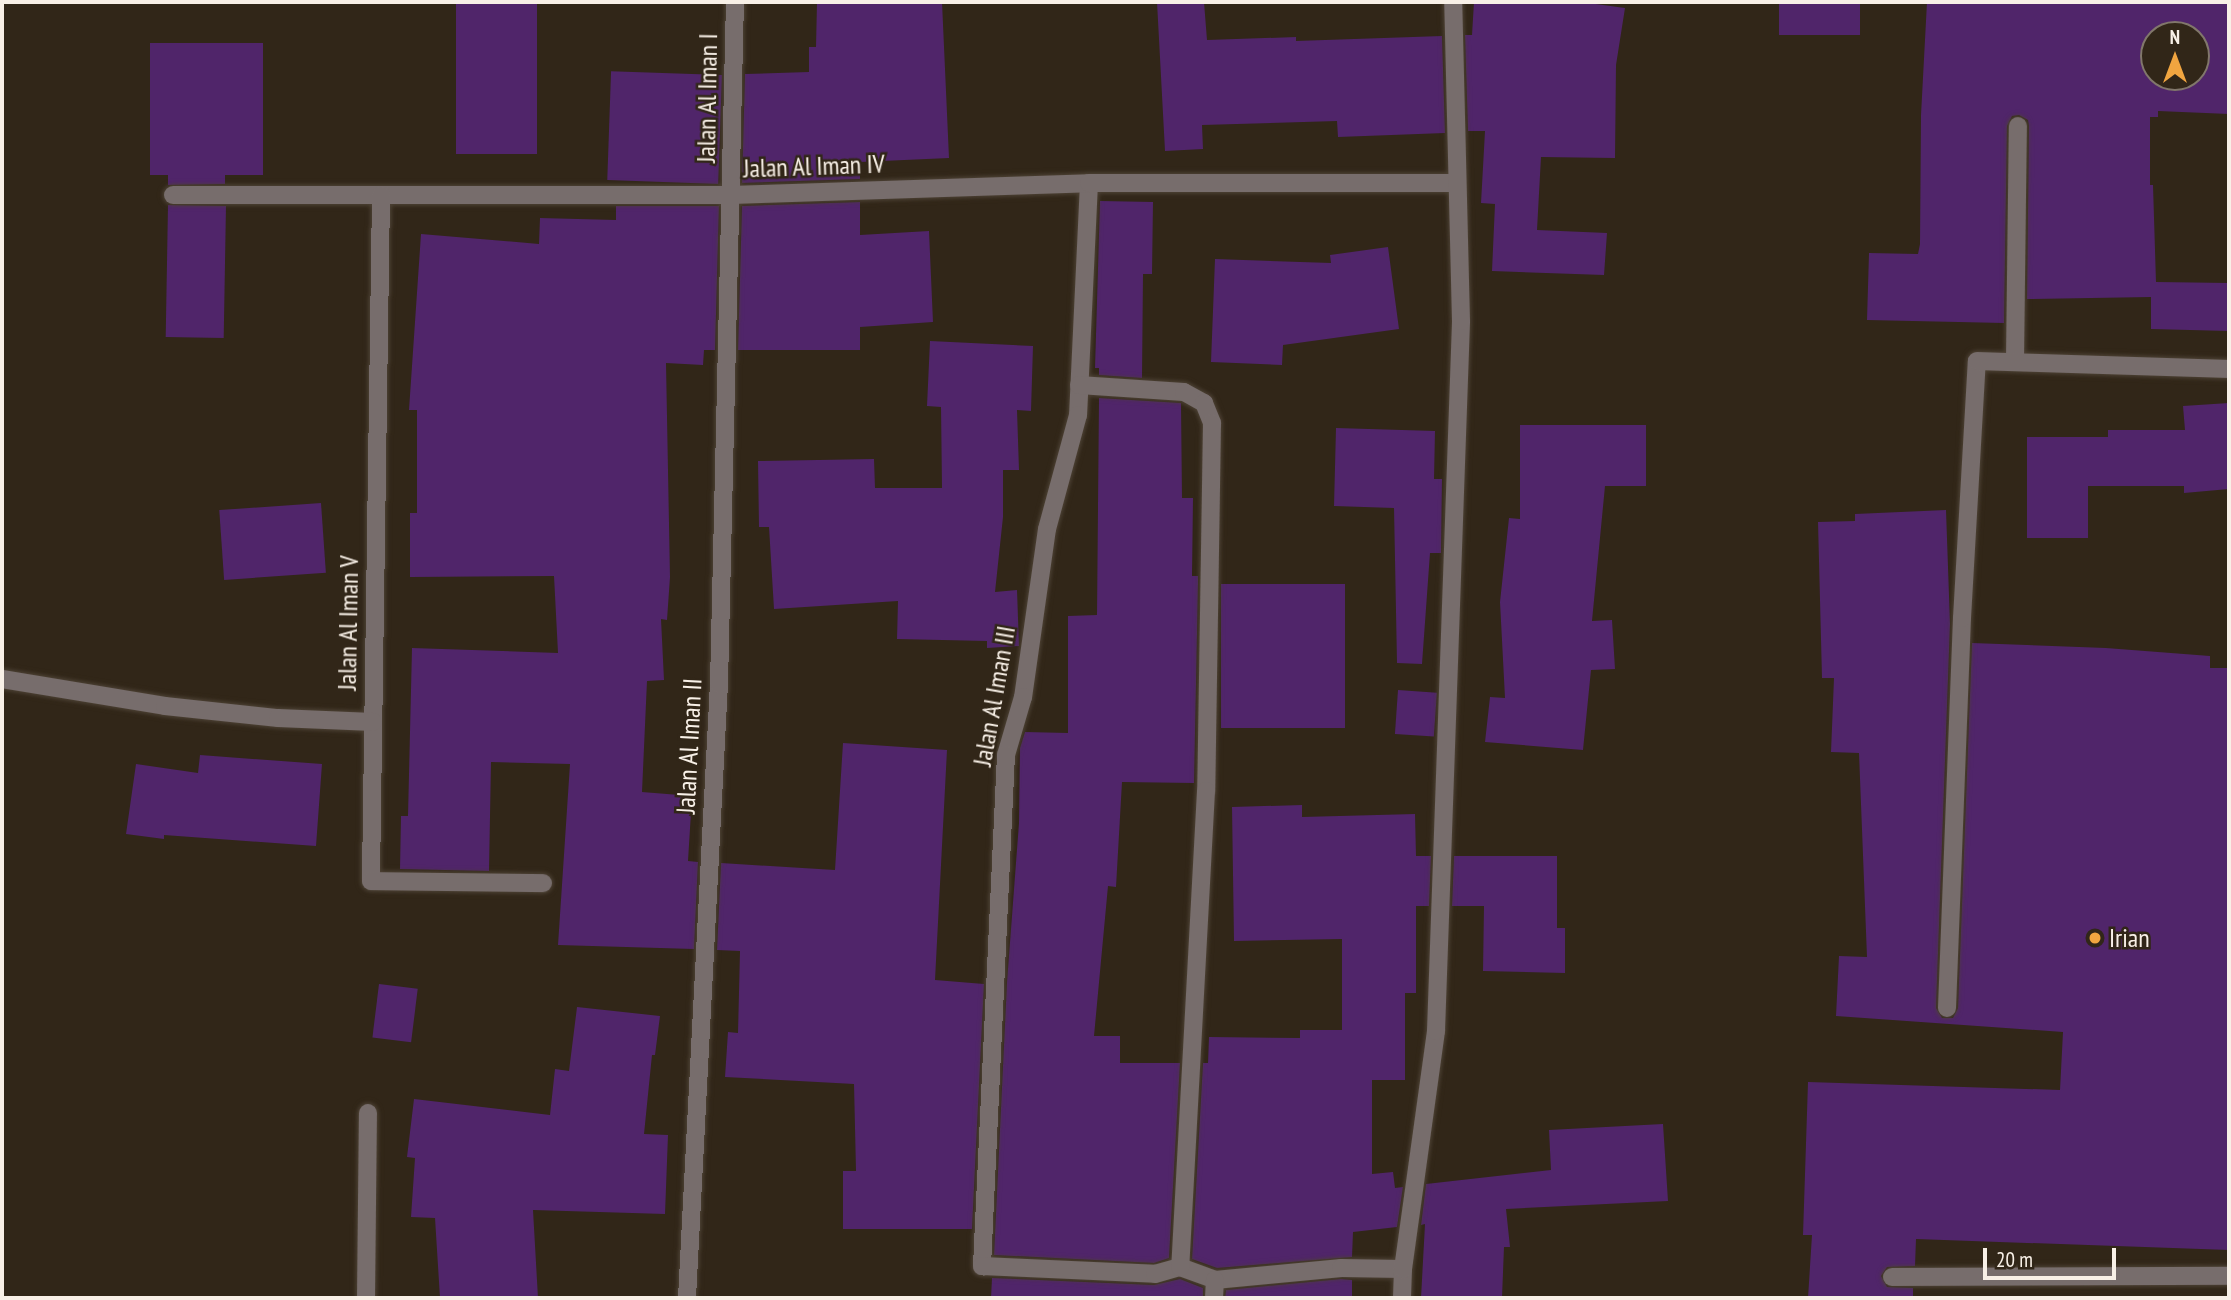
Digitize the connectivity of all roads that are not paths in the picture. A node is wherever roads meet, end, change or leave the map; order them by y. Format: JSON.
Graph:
{"nodes":[{"id":1,"x":735,"y":2,"type":"edge"},
{"id":2,"x":1453,"y":2,"type":"edge"},
{"id":3,"x":2018,"y":125,"type":"dead end"},
{"id":4,"x":1089,"y":183,"type":"junction"},
{"id":5,"x":1456,"y":183,"type":"junction"},
{"id":6,"x":173,"y":195,"type":"dead end"},
{"id":7,"x":381,"y":195,"type":"junction"},
{"id":8,"x":731,"y":195,"type":"junction"},
{"id":9,"x":2015,"y":360,"type":"junction"},
{"id":10,"x":2229,"y":369,"type":"edge"},
{"id":11,"x":1079,"y":385,"type":"junction"},
{"id":12,"x":2,"y":679,"type":"edge"},
{"id":13,"x":373,"y":722,"type":"junction"},
{"id":14,"x":543,"y":883,"type":"dead end"},
{"id":15,"x":1947,"y":1008,"type":"dead end"},
{"id":16,"x":368,"y":1112,"type":"dead end"},
{"id":17,"x":1180,"y":1267,"type":"junction"},
{"id":18,"x":1403,"y":1269,"type":"junction"},
{"id":19,"x":2229,"y":1276,"type":"edge"},
{"id":20,"x":1892,"y":1278,"type":"dead end"},
{"id":21,"x":1215,"y":1280,"type":"junction"},
{"id":22,"x":366,"y":1298,"type":"edge"},
{"id":23,"x":687,"y":1298,"type":"edge"},
{"id":24,"x":1213,"y":1298,"type":"edge"},
{"id":25,"x":1402,"y":1298,"type":"edge"}],
"edges":[{"from":1,"to":8,"type":"street","name":"Jalan Al Iman I"},
{"from":2,"to":5,"type":"street"},
{"from":3,"to":9,"type":"street"},
{"from":4,"to":5,"type":"street","name":"Jalan Al Iman IV"},
{"from":4,"to":8,"type":"street","name":"Jalan Al Iman IV"},
{"from":4,"to":11,"type":"street","name":"Jalan Al Iman III"},
{"from":5,"to":18,"type":"street"},
{"from":6,"to":7,"type":"street","name":"Jalan Al Iman IV"},
{"from":7,"to":8,"type":"street","name":"Jalan Al Iman IV"},
{"from":7,"to":13,"type":"street","name":"Jalan Al Iman V"},
{"from":8,"to":23,"type":"street","name":"Jalan Al Iman II"},
{"from":9,"to":10,"type":"street"},
{"from":9,"to":15,"type":"street"},
{"from":11,"to":17,"type":"street"},
{"from":11,"to":17,"type":"street","name":"Jalan Al Iman III"},
{"from":12,"to":13,"type":"street"},
{"from":13,"to":14,"type":"street","name":"Jalan Al Iman V"},
{"from":16,"to":22,"type":"street"},
{"from":17,"to":21,"type":"street"},
{"from":18,"to":21,"type":"street"},
{"from":18,"to":25,"type":"street"},
{"from":19,"to":20,"type":"street"},
{"from":21,"to":24,"type":"street"}]}
